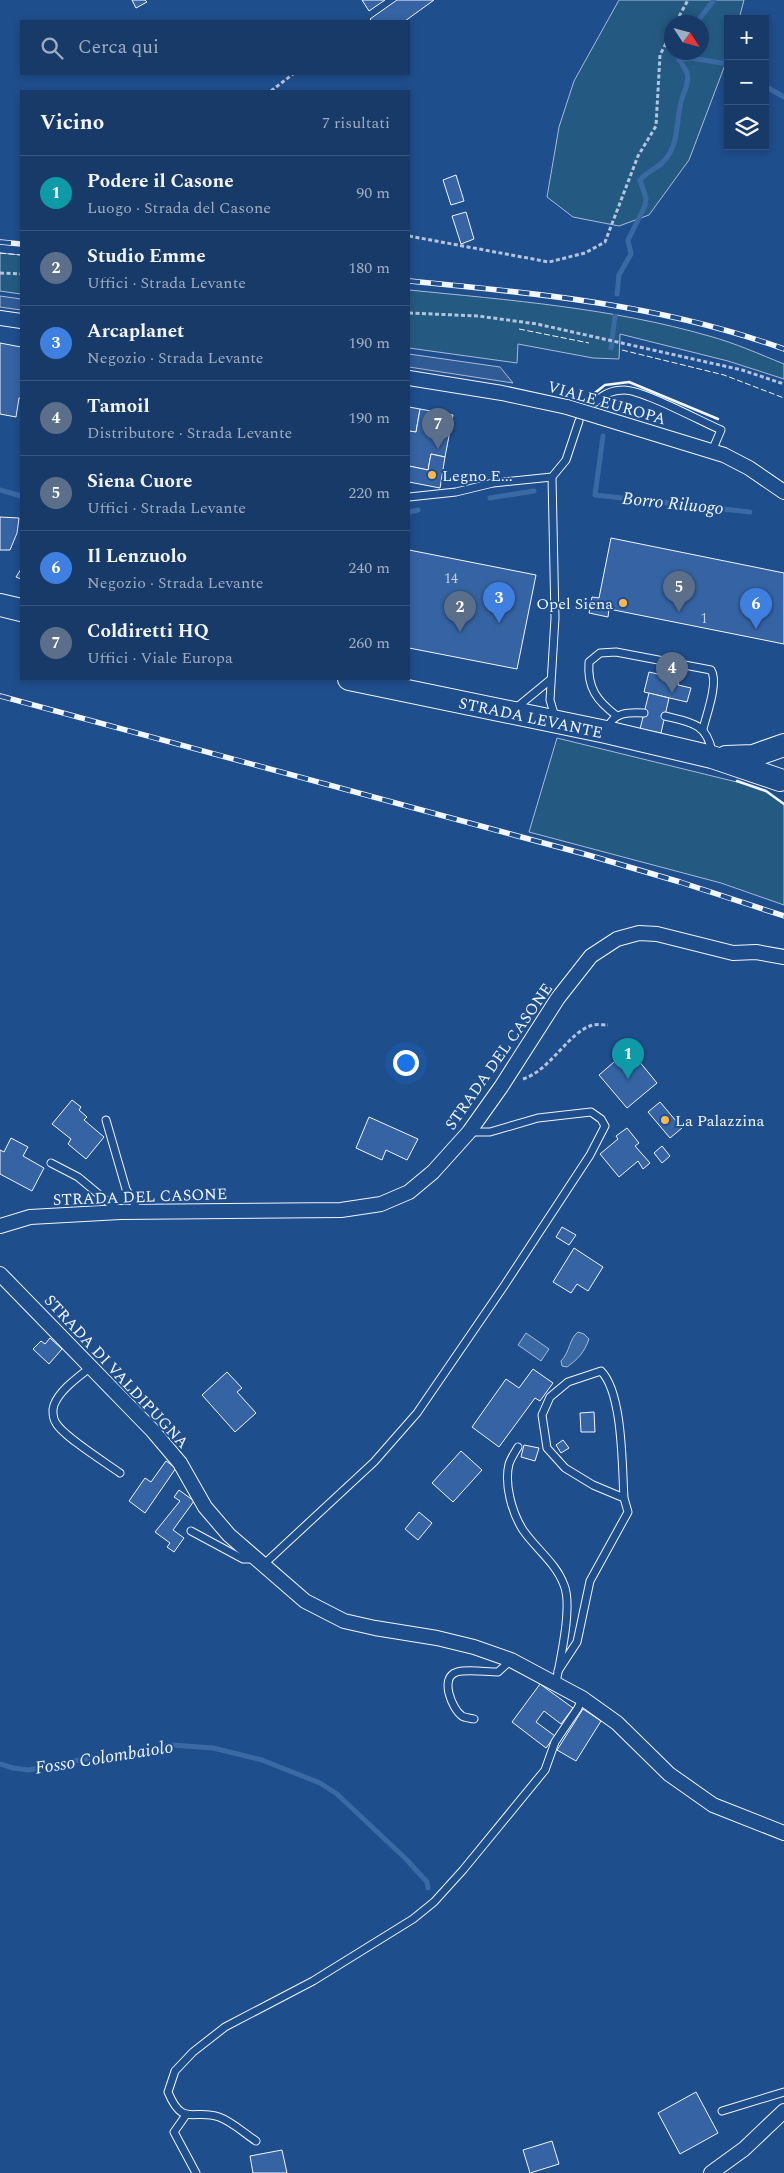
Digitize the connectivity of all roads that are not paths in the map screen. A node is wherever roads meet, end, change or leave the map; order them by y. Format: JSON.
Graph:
{"nodes":[{"id":1,"x":0,"y":318,"type":"edge"},
{"id":2,"x":20,"y":321,"type":"edge"},
{"id":3,"x":410,"y":378,"type":"edge"},
{"id":4,"x":596,"y":402,"type":"dead end"},
{"id":5,"x":579,"y":421,"type":"dead end"},
{"id":6,"x":712,"y":451,"type":"junction"},
{"id":7,"x":552,"y":477,"type":"junction"},
{"id":8,"x":784,"y":492,"type":"edge"},
{"id":9,"x":410,"y":497,"type":"edge"},
{"id":10,"x":0,"y":605,"type":"edge"},
{"id":11,"x":20,"y":610,"type":"edge"},
{"id":12,"x":354,"y":680,"type":"edge"},
{"id":13,"x":550,"y":680,"type":"junction"},
{"id":14,"x":510,"y":713,"type":"junction"},
{"id":15,"x":644,"y":713,"type":"dead end"},
{"id":16,"x":665,"y":716,"type":"dead end"},
{"id":17,"x":557,"y":722,"type":"junction"},
{"id":18,"x":612,"y":724,"type":"junction"},
{"id":19,"x":703,"y":730,"type":"junction"},
{"id":20,"x":782,"y":746,"type":"edge"},
{"id":21,"x":712,"y":757,"type":"junction"},
{"id":22,"x":782,"y":785,"type":"edge"},
{"id":23,"x":784,"y":957,"type":"edge"},
{"id":24,"x":106,"y":1120,"type":"dead end"},
{"id":25,"x":469,"y":1132,"type":"junction"},
{"id":26,"x":51,"y":1163,"type":"dead end"},
{"id":27,"x":120,"y":1212,"type":"junction"},
{"id":28,"x":140,"y":1212,"type":"junction"},
{"id":29,"x":0,"y":1226,"type":"edge"},
{"id":30,"x":0,"y":1274,"type":"edge"},
{"id":31,"x":92,"y":1366,"type":"junction"},
{"id":32,"x":518,"y":1447,"type":"dead end"},
{"id":33,"x":120,"y":1473,"type":"dead end"},
{"id":34,"x":624,"y":1498,"type":"junction"},
{"id":35,"x":191,"y":1531,"type":"dead end"},
{"id":36,"x":260,"y":1562,"type":"junction"},
{"id":37,"x":511,"y":1660,"type":"junction"},
{"id":38,"x":557,"y":1677,"type":"junction"},
{"id":39,"x":582,"y":1698,"type":"junction"},
{"id":40,"x":474,"y":1719,"type":"dead end"},
{"id":41,"x":784,"y":1833,"type":"edge"},
{"id":42,"x":784,"y":2092,"type":"edge"},
{"id":43,"x":722,"y":2111,"type":"dead end"},
{"id":44,"x":784,"y":2111,"type":"edge"},
{"id":45,"x":186,"y":2115,"type":"junction"},
{"id":46,"x":256,"y":2141,"type":"dead end"},
{"id":47,"x":196,"y":2173,"type":"edge"},
{"id":48,"x":712,"y":2173,"type":"edge"}],
"edges":[{"from":1,"to":2,"type":"street"},
{"from":3,"to":6,"type":"street","name":"VIALE EUROPA","bridge":true},
{"from":4,"to":6,"type":"lane"},
{"from":5,"to":7,"type":"lane"},
{"from":6,"to":8,"type":"street","name":"VIALE EUROPA"},
{"from":7,"to":9,"type":"lane"},
{"from":7,"to":13,"type":"lane"},
{"from":10,"to":11,"type":"main road"},
{"from":12,"to":14,"type":"main road","name":"STRADA LEVANTE"},
{"from":13,"to":14,"type":"lane"},
{"from":13,"to":17,"type":"lane"},
{"from":14,"to":17,"type":"main road","name":"STRADA LEVANTE"},
{"from":15,"to":18,"type":"lane"},
{"from":16,"to":19,"type":"lane"},
{"from":17,"to":18,"type":"main road","name":"STRADA LEVANTE"},
{"from":18,"to":19,"type":"lane"},
{"from":18,"to":21,"type":"main road","name":"STRADA LEVANTE"},
{"from":19,"to":21,"type":"lane"},
{"from":20,"to":21,"type":"main road","name":"STRADA LEVANTE"},
{"from":20,"to":22,"type":"main road","name":"STRADA LEVANTE"},
{"from":21,"to":22,"type":"main road","name":"STRADA LEVANTE"},
{"from":23,"to":25,"type":"street","name":"STRADA DEL CASONE"},
{"from":24,"to":28,"type":"lane"},
{"from":25,"to":28,"type":"street","name":"STRADA DEL CASONE"},
{"from":25,"to":36,"type":"lane"},
{"from":26,"to":27,"type":"lane"},
{"from":27,"to":28,"type":"street","name":"STRADA DEL CASONE"},
{"from":27,"to":29,"type":"street","name":"STRADA DEL CASONE"},
{"from":30,"to":31,"type":"street","name":"STRADA DI VALDIPUGNA"},
{"from":31,"to":33,"type":"lane"},
{"from":31,"to":36,"type":"street","name":"STRADA DI VALDIPUGNA"},
{"from":32,"to":38,"type":"lane"},
{"from":34,"to":34,"type":"lane"},
{"from":34,"to":38,"type":"lane"},
{"from":35,"to":36,"type":"lane"},
{"from":36,"to":37,"type":"street","name":"STRADA DI VALDIPUGNA"},
{"from":37,"to":38,"type":"street","name":"STRADA DI VALDIPUGNA"},
{"from":37,"to":40,"type":"lane"},
{"from":38,"to":39,"type":"street","name":"STRADA DI VALDIPUGNA"},
{"from":39,"to":41,"type":"street","name":"STRADA DI VALDIPUGNA"},
{"from":39,"to":45,"type":"lane"},
{"from":42,"to":43,"type":"lane"},
{"from":44,"to":48,"type":"street"},
{"from":45,"to":46,"type":"lane"},
{"from":45,"to":47,"type":"lane"}]}
